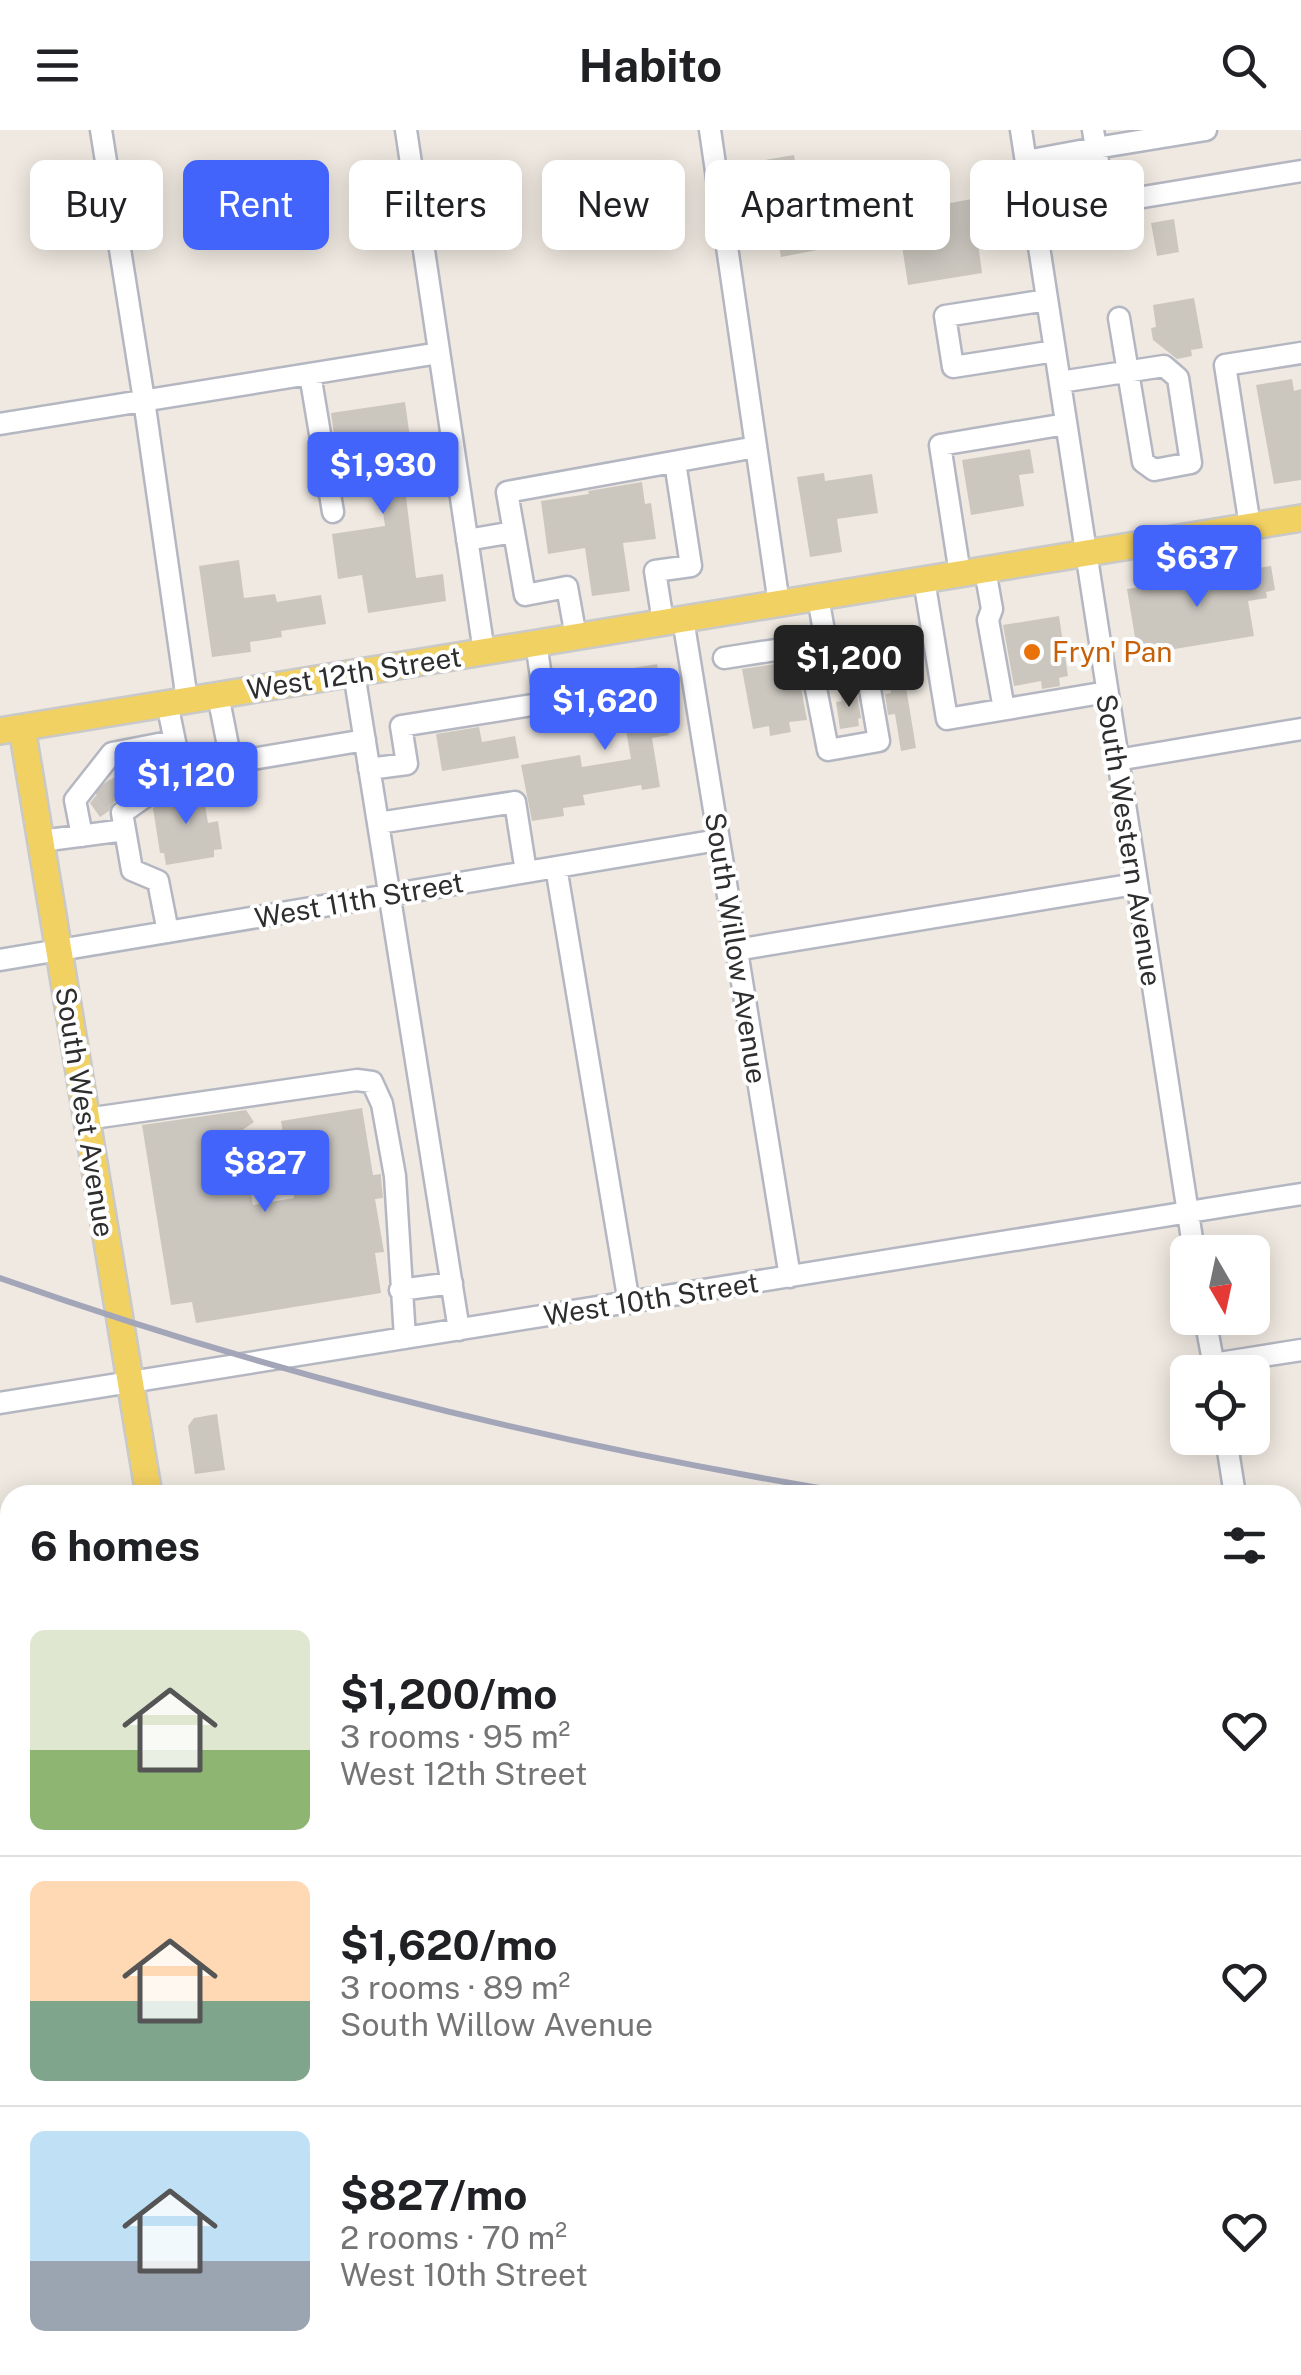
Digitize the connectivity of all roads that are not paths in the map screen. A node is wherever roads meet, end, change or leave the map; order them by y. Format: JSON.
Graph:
{"nodes":[{"id":1,"x":101,"y":130,"type":"edge"},
{"id":2,"x":406,"y":130,"type":"edge"},
{"id":3,"x":710,"y":130,"type":"edge"},
{"id":4,"x":1021,"y":130,"type":"edge"},
{"id":5,"x":1206,"y":130,"type":"edge"},
{"id":6,"x":1148,"y":135,"type":"edge"},
{"id":7,"x":1095,"y":139,"type":"edge"},
{"id":8,"x":1026,"y":160,"type":"edge"},
{"id":9,"x":1029,"y":160,"type":"edge"},
{"id":10,"x":1301,"y":171,"type":"edge"},
{"id":11,"x":1039,"y":250,"type":"edge"},
{"id":12,"x":1047,"y":300,"type":"junction"},
{"id":13,"x":1119,"y":318,"type":"dead end"},
{"id":14,"x":1055,"y":350,"type":"junction"},
{"id":15,"x":1301,"y":353,"type":"edge"},
{"id":16,"x":440,"y":354,"type":"junction"},
{"id":17,"x":1128,"y":372,"type":"junction"},
{"id":18,"x":310,"y":374,"type":"junction"},
{"id":19,"x":1060,"y":382,"type":"junction"},
{"id":20,"x":144,"y":400,"type":"junction"},
{"id":21,"x":0,"y":424,"type":"edge"},
{"id":22,"x":1066,"y":424,"type":"junction"},
{"id":23,"x":756,"y":447,"type":"junction"},
{"id":24,"x":674,"y":462,"type":"junction"},
{"id":25,"x":333,"y":512,"type":"dead end"},
{"id":26,"x":1301,"y":518,"type":"edge"},
{"id":27,"x":1250,"y":526,"type":"junction"},
{"id":28,"x":514,"y":532,"type":"junction"},
{"id":29,"x":467,"y":540,"type":"junction"},
{"id":30,"x":1086,"y":553,"type":"junction"},
{"id":31,"x":972,"y":572,"type":"junction"},
{"id":32,"x":924,"y":580,"type":"junction"},
{"id":33,"x":818,"y":598,"type":"junction"},
{"id":34,"x":778,"y":604,"type":"junction"},
{"id":35,"x":673,"y":621,"type":"junction"},
{"id":36,"x":576,"y":637,"type":"junction"},
{"id":37,"x":536,"y":644,"type":"junction"},
{"id":38,"x":827,"y":648,"type":"junction"},
{"id":39,"x":484,"y":652,"type":"junction"},
{"id":40,"x":724,"y":658,"type":"dead end"},
{"id":41,"x":354,"y":673,"type":"junction"},
{"id":42,"x":1107,"y":692,"type":"junction"},
{"id":43,"x":218,"y":695,"type":"junction"},
{"id":44,"x":177,"y":702,"type":"junction"},
{"id":45,"x":1004,"y":710,"type":"junction"},
{"id":46,"x":1301,"y":729,"type":"edge"},
{"id":47,"x":11,"y":730,"type":"edge"},
{"id":48,"x":364,"y":740,"type":"junction"},
{"id":49,"x":174,"y":741,"type":"junction"},
{"id":50,"x":1117,"y":760,"type":"junction"},
{"id":51,"x":232,"y":761,"type":"junction"},
{"id":52,"x":370,"y":770,"type":"junction"},
{"id":53,"x":181,"y":771,"type":"junction"},
{"id":54,"x":121,"y":816,"type":"junction"},
{"id":55,"x":378,"y":822,"type":"junction"},
{"id":56,"x":82,"y":836,"type":"junction"},
{"id":57,"x":718,"y":840,"type":"junction"},
{"id":58,"x":41,"y":841,"type":"junction"},
{"id":59,"x":556,"y":867,"type":"junction"},
{"id":60,"x":526,"y":872,"type":"junction"},
{"id":61,"x":1135,"y":884,"type":"junction"},
{"id":62,"x":390,"y":895,"type":"junction"},
{"id":63,"x":168,"y":932,"type":"junction"},
{"id":64,"x":736,"y":950,"type":"junction"},
{"id":65,"x":58,"y":951,"type":"junction"},
{"id":66,"x":0,"y":960,"type":"edge"},
{"id":67,"x":86,"y":1118,"type":"junction"},
{"id":68,"x":1301,"y":1194,"type":"edge"},
{"id":69,"x":1188,"y":1213,"type":"junction"},
{"id":70,"x":1191,"y":1235,"type":"edge"},
{"id":71,"x":790,"y":1277,"type":"junction"},
{"id":72,"x":452,"y":1283,"type":"junction"},
{"id":73,"x":400,"y":1290,"type":"junction"},
{"id":74,"x":629,"y":1302,"type":"junction"},
{"id":75,"x":459,"y":1330,"type":"junction"},
{"id":76,"x":406,"y":1338,"type":"junction"},
{"id":77,"x":1301,"y":1350,"type":"edge"},
{"id":78,"x":1270,"y":1356,"type":"edge"},
{"id":79,"x":130,"y":1382,"type":"junction"},
{"id":80,"x":0,"y":1403,"type":"edge"},
{"id":81,"x":1229,"y":1455,"type":"edge"},
{"id":82,"x":147,"y":1485,"type":"edge"},
{"id":83,"x":1233,"y":1485,"type":"edge"}],
"edges":[{"from":1,"to":20,"type":"street"},
{"from":2,"to":16,"type":"street"},
{"from":3,"to":23,"type":"street"},
{"from":4,"to":8,"type":"street","name":"South Western Avenue"},
{"from":5,"to":6,"type":"street"},
{"from":6,"to":7,"type":"street"},
{"from":7,"to":9,"type":"street"},
{"from":7,"to":10,"type":"street"},
{"from":11,"to":12,"type":"street","name":"South Western Avenue"},
{"from":12,"to":14,"type":"street","name":"South Western Avenue"},
{"from":12,"to":14,"type":"street"},
{"from":13,"to":17,"type":"street"},
{"from":14,"to":19,"type":"street","name":"South Western Avenue"},
{"from":15,"to":27,"type":"street"},
{"from":16,"to":18,"type":"street"},
{"from":16,"to":29,"type":"street"},
{"from":17,"to":17,"type":"street"},
{"from":17,"to":19,"type":"street"},
{"from":18,"to":20,"type":"street"},
{"from":18,"to":25,"type":"street"},
{"from":19,"to":22,"type":"street","name":"South Western Avenue"},
{"from":20,"to":21,"type":"street"},
{"from":20,"to":44,"type":"street"},
{"from":22,"to":30,"type":"street","name":"South Western Avenue"},
{"from":22,"to":31,"type":"street"},
{"from":23,"to":24,"type":"street"},
{"from":23,"to":34,"type":"street"},
{"from":24,"to":28,"type":"street"},
{"from":24,"to":35,"type":"street","name":"South Willow Avenue"},
{"from":26,"to":27,"type":"main road","name":"West 12th Street"},
{"from":27,"to":30,"type":"main road","name":"West 12th Street"},
{"from":28,"to":29,"type":"street"},
{"from":28,"to":36,"type":"street"},
{"from":29,"to":39,"type":"street"},
{"from":30,"to":31,"type":"main road","name":"West 12th Street"},
{"from":30,"to":42,"type":"street","name":"South Western Avenue"},
{"from":31,"to":32,"type":"main road","name":"West 12th Street"},
{"from":31,"to":45,"type":"street"},
{"from":32,"to":33,"type":"main road","name":"West 12th Street"},
{"from":32,"to":45,"type":"street"},
{"from":33,"to":34,"type":"main road","name":"West 12th Street"},
{"from":33,"to":38,"type":"street"},
{"from":34,"to":35,"type":"main road","name":"West 12th Street"},
{"from":35,"to":36,"type":"main road","name":"West 12th Street"},
{"from":35,"to":57,"type":"street","name":"South Willow Avenue"},
{"from":36,"to":37,"type":"main road","name":"West 12th Street"},
{"from":37,"to":39,"type":"main road","name":"West 12th Street"},
{"from":37,"to":52,"type":"street"},
{"from":38,"to":38,"type":"street"},
{"from":38,"to":40,"type":"street"},
{"from":39,"to":41,"type":"main road","name":"West 12th Street"},
{"from":41,"to":43,"type":"main road","name":"West 12th Street"},
{"from":41,"to":48,"type":"street"},
{"from":42,"to":45,"type":"street"},
{"from":42,"to":50,"type":"street","name":"South Western Avenue"},
{"from":43,"to":44,"type":"main road","name":"West 12th Street"},
{"from":43,"to":51,"type":"street"},
{"from":44,"to":47,"type":"main road","name":"West 12th Street"},
{"from":44,"to":49,"type":"street"},
{"from":46,"to":50,"type":"street"},
{"from":47,"to":58,"type":"main road","name":"South West Avenue"},
{"from":48,"to":51,"type":"street"},
{"from":48,"to":52,"type":"street"},
{"from":49,"to":53,"type":"street"},
{"from":49,"to":56,"type":"street"},
{"from":50,"to":61,"type":"street","name":"South Western Avenue"},
{"from":51,"to":53,"type":"street"},
{"from":52,"to":55,"type":"street"},
{"from":53,"to":54,"type":"street"},
{"from":54,"to":56,"type":"street"},
{"from":54,"to":63,"type":"street"},
{"from":55,"to":60,"type":"street"},
{"from":55,"to":62,"type":"street"},
{"from":56,"to":58,"type":"street"},
{"from":57,"to":59,"type":"street","name":"West 11th Street"},
{"from":57,"to":64,"type":"street","name":"South Willow Avenue"},
{"from":58,"to":65,"type":"main road","name":"South West Avenue"},
{"from":59,"to":60,"type":"street","name":"West 11th Street"},
{"from":59,"to":74,"type":"street"},
{"from":60,"to":62,"type":"street","name":"West 11th Street"},
{"from":61,"to":64,"type":"street"},
{"from":61,"to":69,"type":"street","name":"South Western Avenue"},
{"from":62,"to":63,"type":"street","name":"West 11th Street"},
{"from":62,"to":72,"type":"street"},
{"from":63,"to":65,"type":"street","name":"West 11th Street"},
{"from":64,"to":71,"type":"street","name":"South Willow Avenue"},
{"from":65,"to":66,"type":"street","name":"West 11th Street"},
{"from":65,"to":67,"type":"main road","name":"South West Avenue"},
{"from":67,"to":73,"type":"street"},
{"from":67,"to":79,"type":"main road","name":"South West Avenue"},
{"from":68,"to":69,"type":"street","name":"West 10th Street"},
{"from":69,"to":70,"type":"street","name":"South Western Avenue"},
{"from":69,"to":71,"type":"street","name":"West 10th Street"},
{"from":71,"to":74,"type":"street","name":"West 10th Street"},
{"from":72,"to":73,"type":"street"},
{"from":72,"to":75,"type":"street"},
{"from":73,"to":76,"type":"street"},
{"from":74,"to":75,"type":"street","name":"West 10th Street"},
{"from":75,"to":76,"type":"street","name":"West 10th Street"},
{"from":76,"to":79,"type":"street","name":"West 10th Street"},
{"from":77,"to":78,"type":"street"},
{"from":79,"to":80,"type":"street","name":"West 10th Street"},
{"from":79,"to":82,"type":"main road","name":"South West Avenue"},
{"from":81,"to":83,"type":"street"}]}
